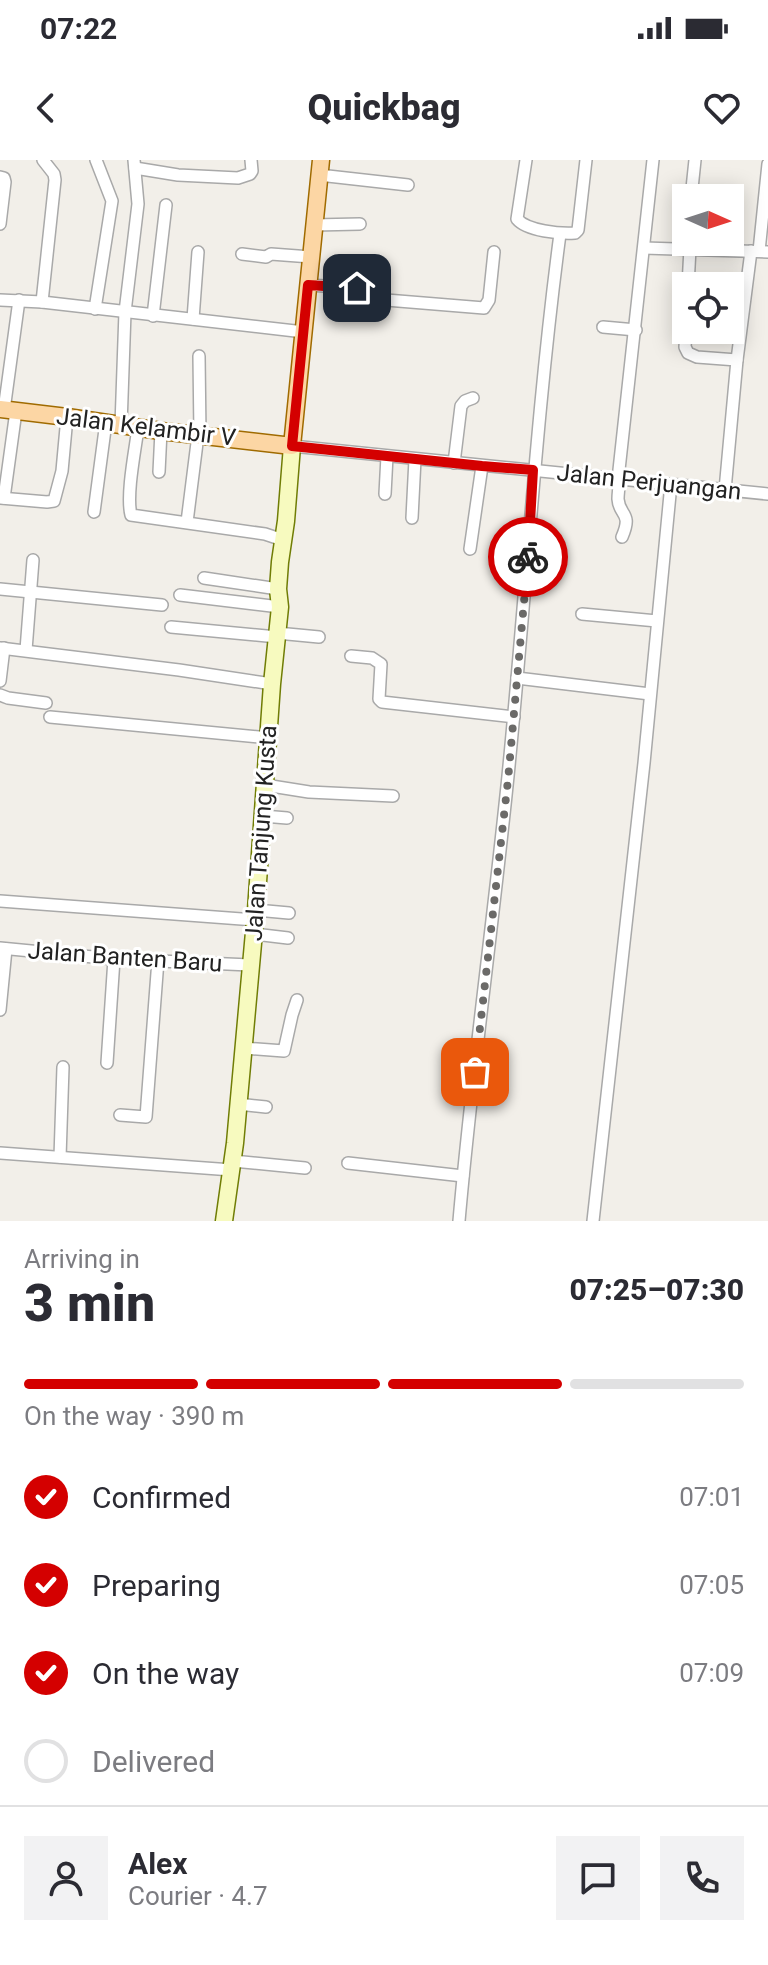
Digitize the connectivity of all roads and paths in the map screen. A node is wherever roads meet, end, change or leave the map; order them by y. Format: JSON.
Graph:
{"nodes":[{"id":1,"x":43,"y":160,"type":"edge"},
{"id":2,"x":96,"y":160,"type":"edge"},
{"id":3,"x":251,"y":160,"type":"edge"},
{"id":4,"x":526,"y":160,"type":"edge"},
{"id":5,"x":586,"y":160,"type":"edge"},
{"id":6,"x":653,"y":160,"type":"edge"},
{"id":7,"x":695,"y":160,"type":"edge"},
{"id":8,"x":134,"y":164,"type":"edge"},
{"id":9,"x":768,"y":164,"type":"edge"},
{"id":10,"x":320,"y":167,"type":"edge"},
{"id":11,"x":0,"y":177,"type":"edge"},
{"id":12,"x":692,"y":184,"type":"edge"},
{"id":13,"x":408,"y":185,"type":"dead end"},
{"id":14,"x":166,"y":205,"type":"dead end"},
{"id":15,"x":0,"y":224,"type":"edge"},
{"id":16,"x":360,"y":224,"type":"dead end"},
{"id":17,"x":314,"y":225,"type":"junction"},
{"id":18,"x":560,"y":234,"type":"junction"},
{"id":19,"x":672,"y":247,"type":"edge"},
{"id":20,"x":644,"y":248,"type":"junction"},
{"id":21,"x":759,"y":251,"type":"edge"},
{"id":22,"x":198,"y":252,"type":"dead end"},
{"id":23,"x":494,"y":252,"type":"dead end"},
{"id":24,"x":242,"y":254,"type":"dead end"},
{"id":25,"x":311,"y":257,"type":"junction"},
{"id":26,"x":308,"y":285,"type":"junction"},
{"id":27,"x":0,"y":300,"type":"edge"},
{"id":28,"x":19,"y":300,"type":"junction"},
{"id":29,"x":42,"y":302,"type":"junction"},
{"id":30,"x":95,"y":309,"type":"junction"},
{"id":31,"x":125,"y":312,"type":"junction"},
{"id":32,"x":153,"y":316,"type":"junction"},
{"id":33,"x":193,"y":319,"type":"junction"},
{"id":34,"x":603,"y":327,"type":"dead end"},
{"id":35,"x":636,"y":330,"type":"junction"},
{"id":36,"x":304,"y":332,"type":"junction"},
{"id":37,"x":685,"y":344,"type":"edge"},
{"id":38,"x":199,"y":356,"type":"dead end"},
{"id":39,"x":737,"y":360,"type":"junction"},
{"id":40,"x":473,"y":398,"type":"dead end"},
{"id":41,"x":7,"y":410,"type":"edge"},
{"id":42,"x":67,"y":417,"type":"junction"},
{"id":43,"x":122,"y":425,"type":"junction"},
{"id":44,"x":161,"y":431,"type":"junction"},
{"id":45,"x":199,"y":435,"type":"junction"},
{"id":46,"x":292,"y":446,"type":"junction"},
{"id":47,"x":387,"y":456,"type":"junction"},
{"id":48,"x":415,"y":459,"type":"junction"},
{"id":49,"x":454,"y":463,"type":"junction"},
{"id":50,"x":482,"y":466,"type":"junction"},
{"id":51,"x":533,"y":470,"type":"junction"},
{"id":52,"x":159,"y":472,"type":"dead end"},
{"id":53,"x":618,"y":479,"type":"junction"},
{"id":54,"x":671,"y":484,"type":"junction"},
{"id":55,"x":725,"y":490,"type":"junction"},
{"id":56,"x":385,"y":494,"type":"dead end"},
{"id":57,"x":768,"y":494,"type":"edge"},
{"id":58,"x":2,"y":498,"type":"edge"},
{"id":59,"x":94,"y":512,"type":"dead end"},
{"id":60,"x":412,"y":518,"type":"dead end"},
{"id":61,"x":187,"y":522,"type":"junction"},
{"id":62,"x":622,"y":537,"type":"dead end"},
{"id":63,"x":283,"y":540,"type":"junction"},
{"id":64,"x":470,"y":549,"type":"dead end"},
{"id":65,"x":33,"y":560,"type":"dead end"},
{"id":66,"x":204,"y":578,"type":"dead end"},
{"id":67,"x":0,"y":589,"type":"edge"},
{"id":68,"x":278,"y":589,"type":"junction"},
{"id":69,"x":30,"y":592,"type":"junction"},
{"id":70,"x":180,"y":595,"type":"dead end"},
{"id":71,"x":162,"y":605,"type":"dead end"},
{"id":72,"x":280,"y":607,"type":"junction"},
{"id":73,"x":582,"y":614,"type":"dead end"},
{"id":74,"x":657,"y":621,"type":"junction"},
{"id":75,"x":171,"y":627,"type":"dead end"},
{"id":76,"x":277,"y":635,"type":"junction"},
{"id":77,"x":319,"y":637,"type":"dead end"},
{"id":78,"x":2,"y":648,"type":"edge"},
{"id":79,"x":26,"y":650,"type":"junction"},
{"id":80,"x":351,"y":656,"type":"dead end"},
{"id":81,"x":517,"y":678,"type":"junction"},
{"id":82,"x":0,"y":681,"type":"edge"},
{"id":83,"x":272,"y":684,"type":"junction"},
{"id":84,"x":650,"y":694,"type":"junction"},
{"id":85,"x":0,"y":695,"type":"edge"},
{"id":86,"x":46,"y":703,"type":"dead end"},
{"id":87,"x":50,"y":717,"type":"dead end"},
{"id":88,"x":514,"y":717,"type":"junction"},
{"id":89,"x":269,"y":738,"type":"junction"},
{"id":90,"x":265,"y":785,"type":"junction"},
{"id":91,"x":393,"y":796,"type":"dead end"},
{"id":92,"x":263,"y":816,"type":"junction"},
{"id":93,"x":287,"y":818,"type":"dead end"},
{"id":94,"x":0,"y":901,"type":"edge"},
{"id":95,"x":289,"y":913,"type":"dead end"},
{"id":96,"x":255,"y":921,"type":"junction"},
{"id":97,"x":288,"y":938,"type":"dead end"},
{"id":98,"x":3,"y":948,"type":"edge"},
{"id":99,"x":114,"y":959,"type":"junction"},
{"id":100,"x":158,"y":960,"type":"junction"},
{"id":101,"x":250,"y":965,"type":"junction"},
{"id":102,"x":297,"y":1000,"type":"dead end"},
{"id":103,"x":0,"y":1010,"type":"edge"},
{"id":104,"x":244,"y":1048,"type":"junction"},
{"id":105,"x":107,"y":1063,"type":"dead end"},
{"id":106,"x":63,"y":1067,"type":"dead end"},
{"id":107,"x":238,"y":1104,"type":"junction"},
{"id":108,"x":266,"y":1107,"type":"dead end"},
{"id":109,"x":120,"y":1115,"type":"dead end"},
{"id":110,"x":0,"y":1153,"type":"edge"},
{"id":111,"x":60,"y":1157,"type":"junction"},
{"id":112,"x":348,"y":1163,"type":"dead end"},
{"id":113,"x":232,"y":1166,"type":"junction"},
{"id":114,"x":305,"y":1168,"type":"dead end"},
{"id":115,"x":463,"y":1176,"type":"junction"},
{"id":116,"x":224,"y":1221,"type":"edge"},
{"id":117,"x":459,"y":1221,"type":"edge"},
{"id":118,"x":593,"y":1221,"type":"edge"}],
"edges":[{"from":1,"to":29,"type":"street"},
{"from":2,"to":30,"type":"street"},
{"from":3,"to":8,"type":"street"},
{"from":4,"to":18,"type":"street"},
{"from":5,"to":18,"type":"street"},
{"from":6,"to":20,"type":"street"},
{"from":7,"to":12,"type":"street"},
{"from":8,"to":31,"type":"street"},
{"from":9,"to":21,"type":"street"},
{"from":10,"to":13,"type":"street"},
{"from":10,"to":17,"type":"main road"},
{"from":11,"to":15,"type":"street"},
{"from":14,"to":32,"type":"street"},
{"from":16,"to":17,"type":"street"},
{"from":17,"to":25,"type":"main road"},
{"from":18,"to":51,"type":"street"},
{"from":19,"to":20,"type":"street"},
{"from":20,"to":35,"type":"street"},
{"from":21,"to":39,"type":"street"},
{"from":22,"to":33,"type":"street"},
{"from":23,"to":26,"type":"street"},
{"from":24,"to":25,"type":"street"},
{"from":25,"to":26,"type":"main road"},
{"from":26,"to":36,"type":"main road"},
{"from":27,"to":28,"type":"street"},
{"from":28,"to":29,"type":"street"},
{"from":28,"to":41,"type":"street"},
{"from":29,"to":30,"type":"street"},
{"from":30,"to":31,"type":"street"},
{"from":31,"to":32,"type":"street"},
{"from":31,"to":43,"type":"street"},
{"from":32,"to":33,"type":"street"},
{"from":33,"to":36,"type":"street"},
{"from":34,"to":35,"type":"street"},
{"from":35,"to":53,"type":"street"},
{"from":36,"to":46,"type":"main road"},
{"from":37,"to":39,"type":"street"},
{"from":38,"to":45,"type":"street"},
{"from":39,"to":55,"type":"street"},
{"from":40,"to":49,"type":"street"},
{"from":41,"to":42,"type":"main road","name":"Jalan Kelambir V"},
{"from":41,"to":58,"type":"street"},
{"from":42,"to":43,"type":"main road","name":"Jalan Kelambir V"},
{"from":42,"to":58,"type":"street"},
{"from":43,"to":44,"type":"main road","name":"Jalan Kelambir V"},
{"from":43,"to":59,"type":"street"},
{"from":43,"to":61,"type":"street"},
{"from":44,"to":45,"type":"main road","name":"Jalan Kelambir V"},
{"from":44,"to":52,"type":"street"},
{"from":45,"to":46,"type":"main road","name":"Jalan Kelambir V"},
{"from":45,"to":61,"type":"street"},
{"from":46,"to":47,"type":"street","name":"Jalan Perjuangan"},
{"from":46,"to":63,"type":"street","name":"Jalan Tanjung Kusta"},
{"from":47,"to":48,"type":"street","name":"Jalan Perjuangan"},
{"from":47,"to":56,"type":"street"},
{"from":48,"to":49,"type":"street","name":"Jalan Perjuangan"},
{"from":48,"to":60,"type":"street"},
{"from":49,"to":50,"type":"street","name":"Jalan Perjuangan"},
{"from":50,"to":51,"type":"street","name":"Jalan Perjuangan"},
{"from":50,"to":64,"type":"street"},
{"from":51,"to":53,"type":"street","name":"Jalan Perjuangan"},
{"from":51,"to":81,"type":"street"},
{"from":53,"to":54,"type":"street","name":"Jalan Perjuangan"},
{"from":53,"to":62,"type":"street"},
{"from":54,"to":55,"type":"street","name":"Jalan Perjuangan"},
{"from":54,"to":74,"type":"street"},
{"from":55,"to":57,"type":"street","name":"Jalan Perjuangan"},
{"from":61,"to":63,"type":"street"},
{"from":63,"to":68,"type":"street","name":"Jalan Tanjung Kusta"},
{"from":65,"to":69,"type":"street"},
{"from":66,"to":68,"type":"street"},
{"from":67,"to":69,"type":"street"},
{"from":68,"to":72,"type":"street","name":"Jalan Tanjung Kusta"},
{"from":69,"to":71,"type":"street"},
{"from":69,"to":79,"type":"street"},
{"from":70,"to":72,"type":"street"},
{"from":72,"to":76,"type":"street","name":"Jalan Tanjung Kusta"},
{"from":73,"to":74,"type":"street"},
{"from":74,"to":84,"type":"street"},
{"from":75,"to":76,"type":"street"},
{"from":76,"to":77,"type":"street"},
{"from":76,"to":83,"type":"street","name":"Jalan Tanjung Kusta"},
{"from":78,"to":79,"type":"street"},
{"from":78,"to":82,"type":"street"},
{"from":79,"to":83,"type":"street"},
{"from":80,"to":88,"type":"street"},
{"from":81,"to":84,"type":"street"},
{"from":81,"to":88,"type":"street"},
{"from":83,"to":89,"type":"street","name":"Jalan Tanjung Kusta"},
{"from":84,"to":118,"type":"street"},
{"from":85,"to":86,"type":"street"},
{"from":87,"to":89,"type":"street"},
{"from":88,"to":115,"type":"street"},
{"from":89,"to":90,"type":"street","name":"Jalan Tanjung Kusta"},
{"from":90,"to":91,"type":"street"},
{"from":90,"to":92,"type":"street","name":"Jalan Tanjung Kusta"},
{"from":92,"to":93,"type":"street"},
{"from":92,"to":96,"type":"street","name":"Jalan Tanjung Kusta"},
{"from":94,"to":96,"type":"street"},
{"from":95,"to":96,"type":"street"},
{"from":96,"to":97,"type":"street"},
{"from":96,"to":101,"type":"street","name":"Jalan Tanjung Kusta"},
{"from":98,"to":99,"type":"street","name":"Jalan Banten Baru"},
{"from":98,"to":103,"type":"street"},
{"from":99,"to":100,"type":"street","name":"Jalan Banten Baru"},
{"from":99,"to":105,"type":"street"},
{"from":100,"to":101,"type":"street","name":"Jalan Banten Baru"},
{"from":100,"to":109,"type":"street"},
{"from":101,"to":104,"type":"street","name":"Jalan Tanjung Kusta"},
{"from":102,"to":104,"type":"street"},
{"from":104,"to":107,"type":"street","name":"Jalan Tanjung Kusta"},
{"from":106,"to":111,"type":"street"},
{"from":107,"to":108,"type":"street"},
{"from":107,"to":113,"type":"street","name":"Jalan Tanjung Kusta"},
{"from":110,"to":111,"type":"street"},
{"from":111,"to":113,"type":"street"},
{"from":112,"to":115,"type":"street"},
{"from":113,"to":114,"type":"street"},
{"from":113,"to":116,"type":"street","name":"Jalan Tanjung Kusta"},
{"from":115,"to":117,"type":"street"}]}
